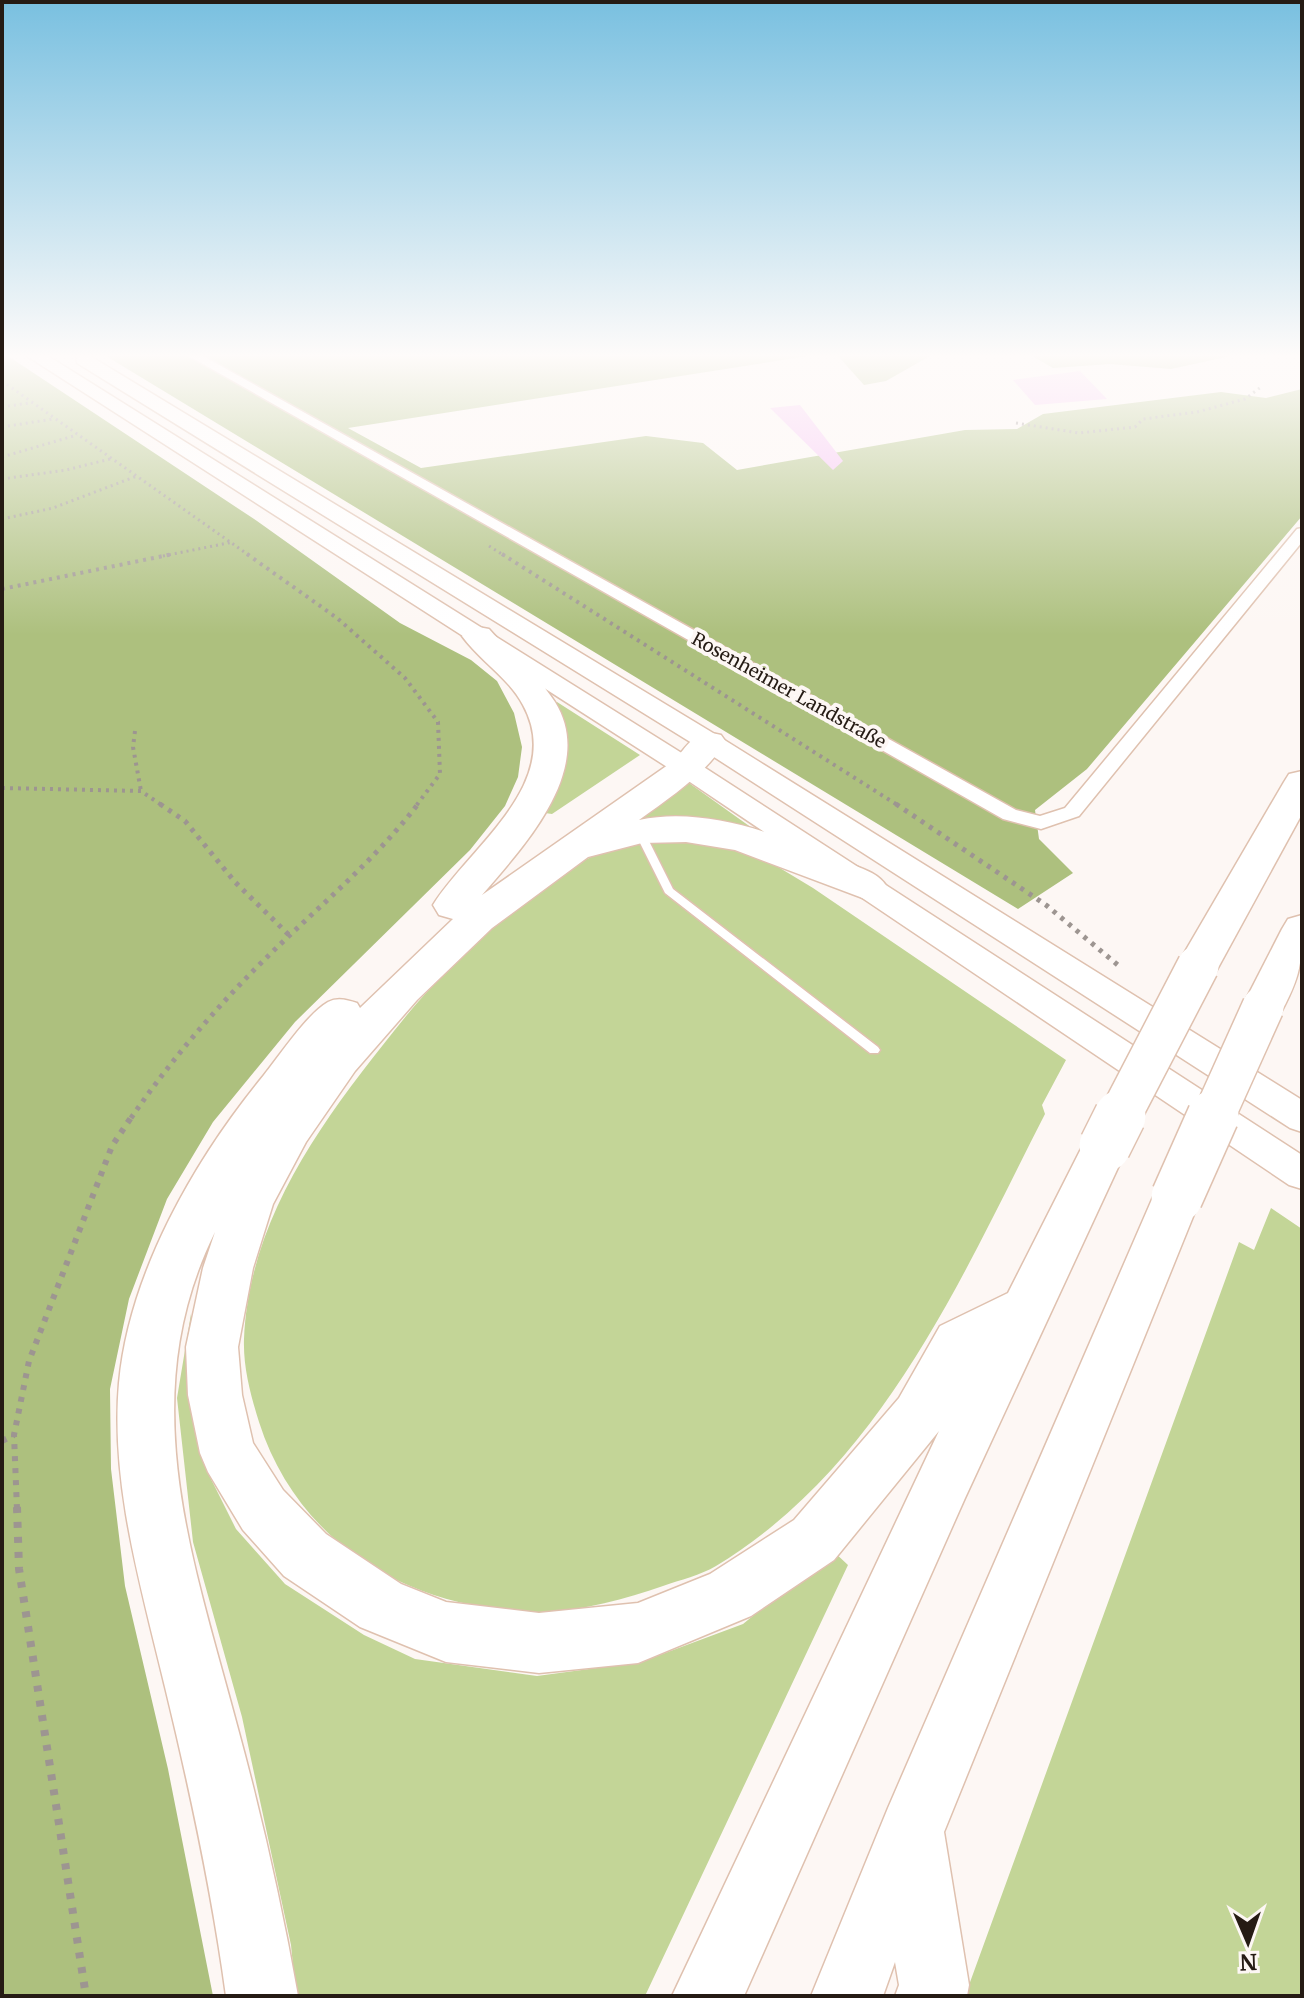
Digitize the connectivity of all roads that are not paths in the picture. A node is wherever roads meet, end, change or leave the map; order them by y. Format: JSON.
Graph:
{"nodes":[{"id":1,"x":183,"y":449,"type":"edge"},
{"id":2,"x":219,"y":449,"type":"edge"},
{"id":3,"x":362,"y":449,"type":"edge"},
{"id":4,"x":1302,"y":532,"type":"edge"},
{"id":5,"x":478,"y":636,"type":"junction"},
{"id":6,"x":688,"y":756,"type":"junction"},
{"id":7,"x":1302,"y":782,"type":"edge"},
{"id":8,"x":640,"y":833,"type":"junction"},
{"id":9,"x":561,"y":856,"type":"junction"},
{"id":10,"x":868,"y":887,"type":"junction"},
{"id":11,"x":453,"y":905,"type":"junction"},
{"id":12,"x":1302,"y":929,"type":"edge"},
{"id":13,"x":874,"y":1050,"type":"dead end"},
{"id":14,"x":1302,"y":1118,"type":"edge"},
{"id":15,"x":1302,"y":1174,"type":"edge"},
{"id":16,"x":1025,"y":1310,"type":"junction"},
{"id":17,"x":911,"y":1831,"type":"junction"},
{"id":18,"x":262,"y":1996,"type":"edge"},
{"id":19,"x":708,"y":1996,"type":"edge"},
{"id":20,"x":847,"y":1996,"type":"edge"},
{"id":21,"x":931,"y":1996,"type":"edge"}],
"edges":[{"from":1,"to":5,"type":"main road"},
{"from":2,"to":6,"type":"main road"},
{"from":3,"to":4,"type":"street","name":"Rosenheimer Landstraße"},
{"from":5,"to":6,"type":"main road"},
{"from":5,"to":11,"type":"highway"},
{"from":6,"to":9,"type":"highway"},
{"from":6,"to":10,"type":"main road"},
{"from":6,"to":11,"type":"highway"},
{"from":6,"to":14,"type":"main road"},
{"from":7,"to":16,"type":"highway","bridge":true},
{"from":8,"to":9,"type":"highway"},
{"from":8,"to":10,"type":"highway"},
{"from":8,"to":13,"type":"lane"},
{"from":9,"to":16,"type":"highway"},
{"from":10,"to":15,"type":"main road"},
{"from":11,"to":18,"type":"highway"},
{"from":12,"to":17,"type":"highway","bridge":true},
{"from":16,"to":19,"type":"highway"},
{"from":17,"to":20,"type":"highway"},
{"from":17,"to":21,"type":"highway"}]}
